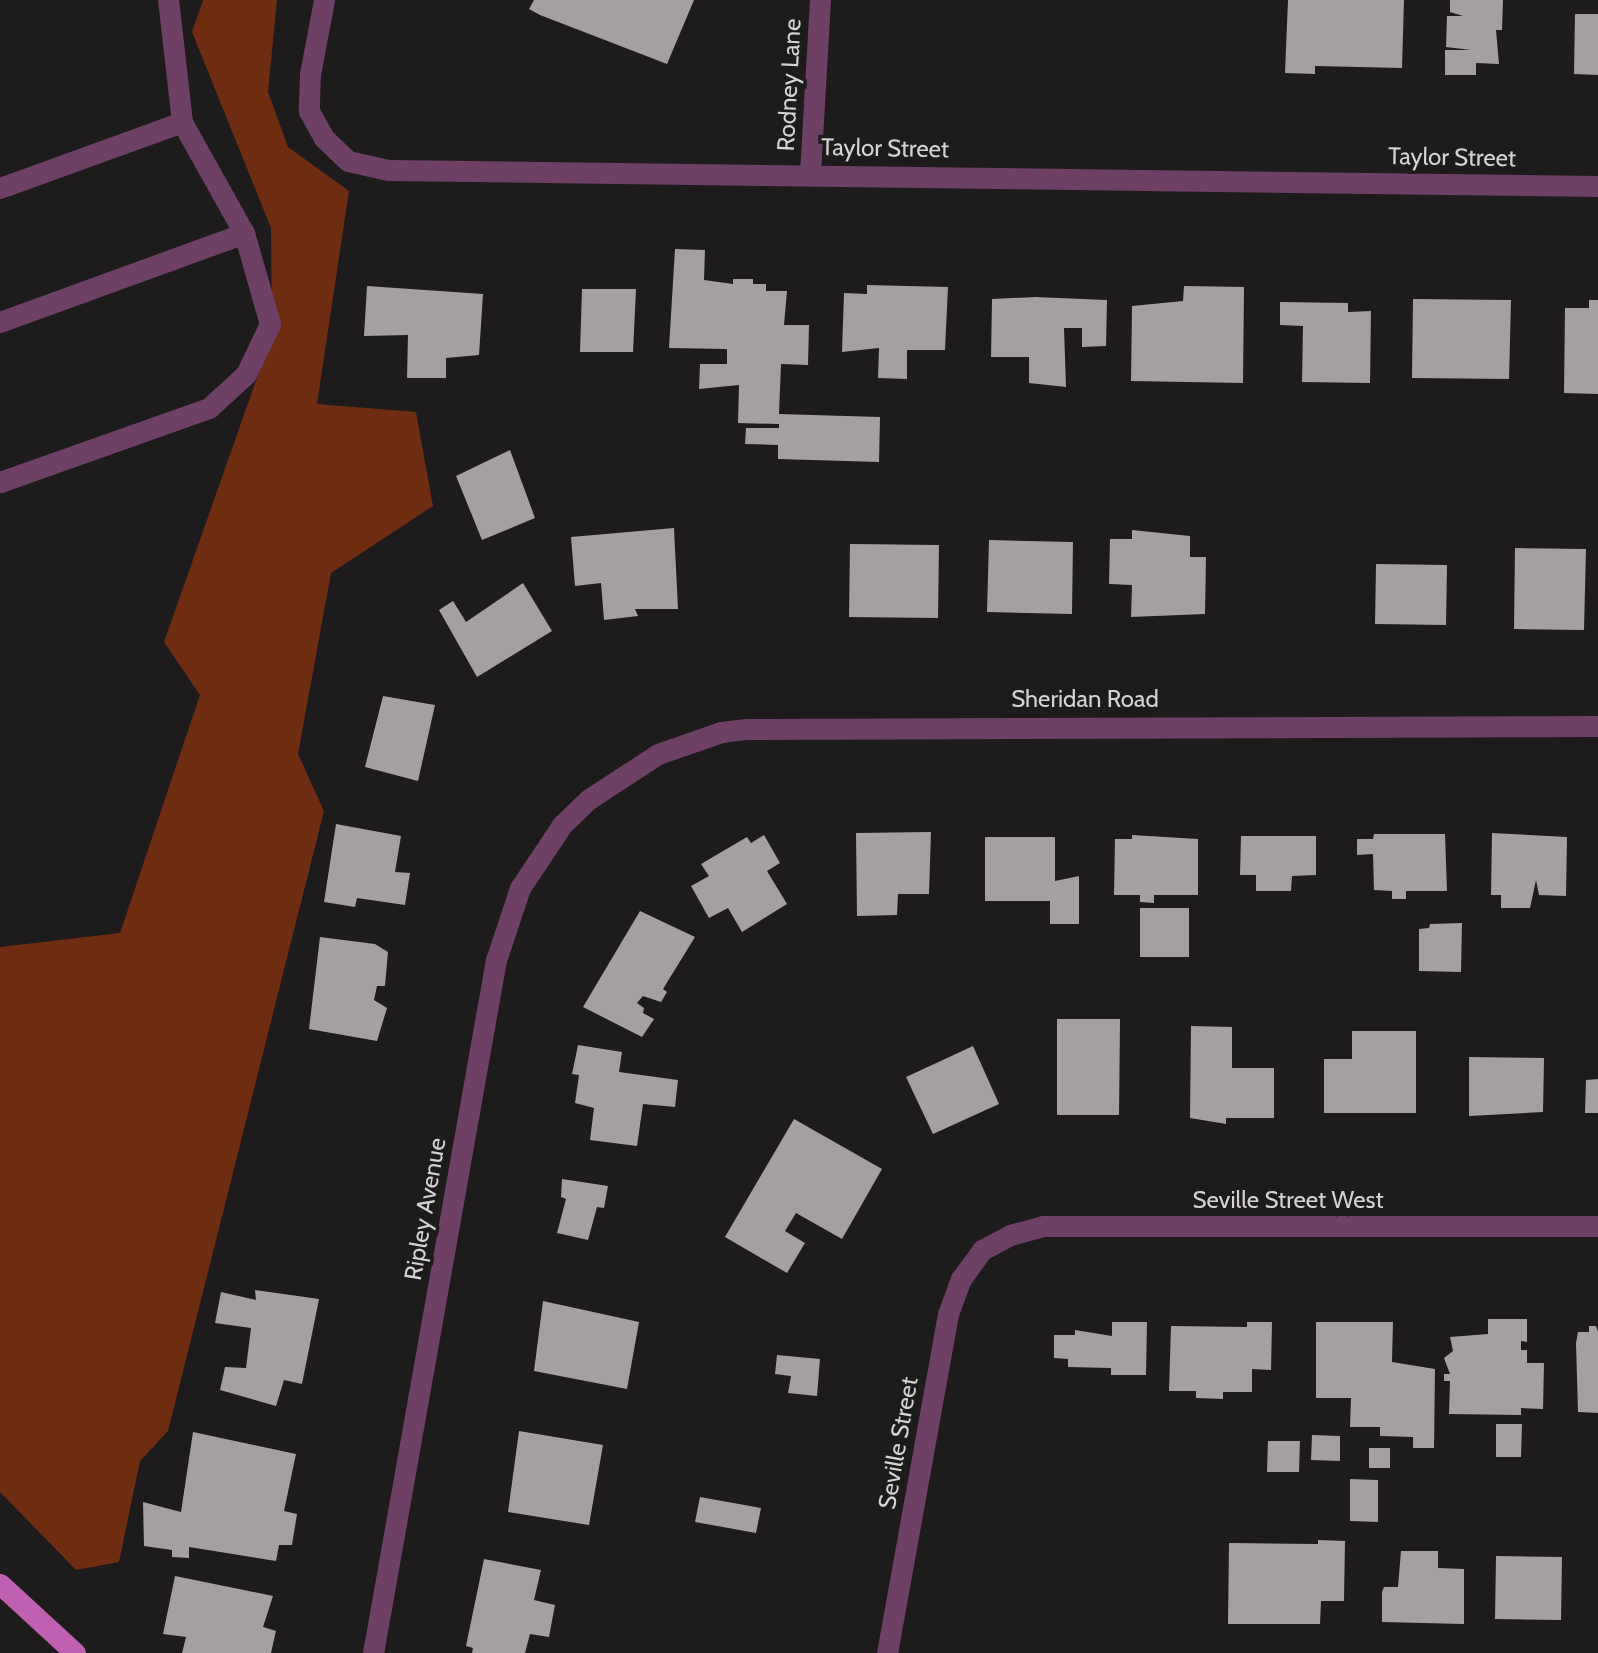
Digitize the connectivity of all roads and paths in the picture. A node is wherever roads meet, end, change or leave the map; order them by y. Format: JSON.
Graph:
{"nodes":[{"id":1,"x":167,"y":0,"type":"edge"},
{"id":2,"x":324,"y":0,"type":"edge"},
{"id":3,"x":820,"y":0,"type":"edge"},
{"id":4,"x":182,"y":122,"type":"junction"},
{"id":5,"x":810,"y":173,"type":"junction"},
{"id":6,"x":1598,"y":186,"type":"edge"},
{"id":7,"x":0,"y":188,"type":"edge"},
{"id":8,"x":244,"y":233,"type":"junction"},
{"id":9,"x":0,"y":322,"type":"edge"},
{"id":10,"x":0,"y":482,"type":"edge"},
{"id":11,"x":1598,"y":726,"type":"edge"},
{"id":12,"x":589,"y":799,"type":"joint"},
{"id":13,"x":1598,"y":1226,"type":"edge"},
{"id":14,"x":982,"y":1250,"type":"joint"},
{"id":15,"x":0,"y":1584,"type":"edge"},
{"id":16,"x":75,"y":1653,"type":"edge"},
{"id":17,"x":373,"y":1653,"type":"edge"},
{"id":18,"x":887,"y":1653,"type":"edge"}],
"edges":[{"from":1,"to":4,"type":"street"},
{"from":2,"to":5,"type":"street","name":"Taylor Street"},
{"from":3,"to":5,"type":"street","name":"Rodney Lane"},
{"from":4,"to":7,"type":"street"},
{"from":4,"to":8,"type":"street"},
{"from":5,"to":6,"type":"street","name":"Taylor Street"},
{"from":8,"to":9,"type":"street"},
{"from":8,"to":10,"type":"street"},
{"from":11,"to":12,"type":"street","name":"Sheridan Road"},
{"from":12,"to":17,"type":"street","name":"Ripley Avenue"},
{"from":13,"to":14,"type":"street","name":"Seville Street West"},
{"from":14,"to":18,"type":"street","name":"Seville Street"},
{"from":15,"to":16,"type":"main road"}]}
